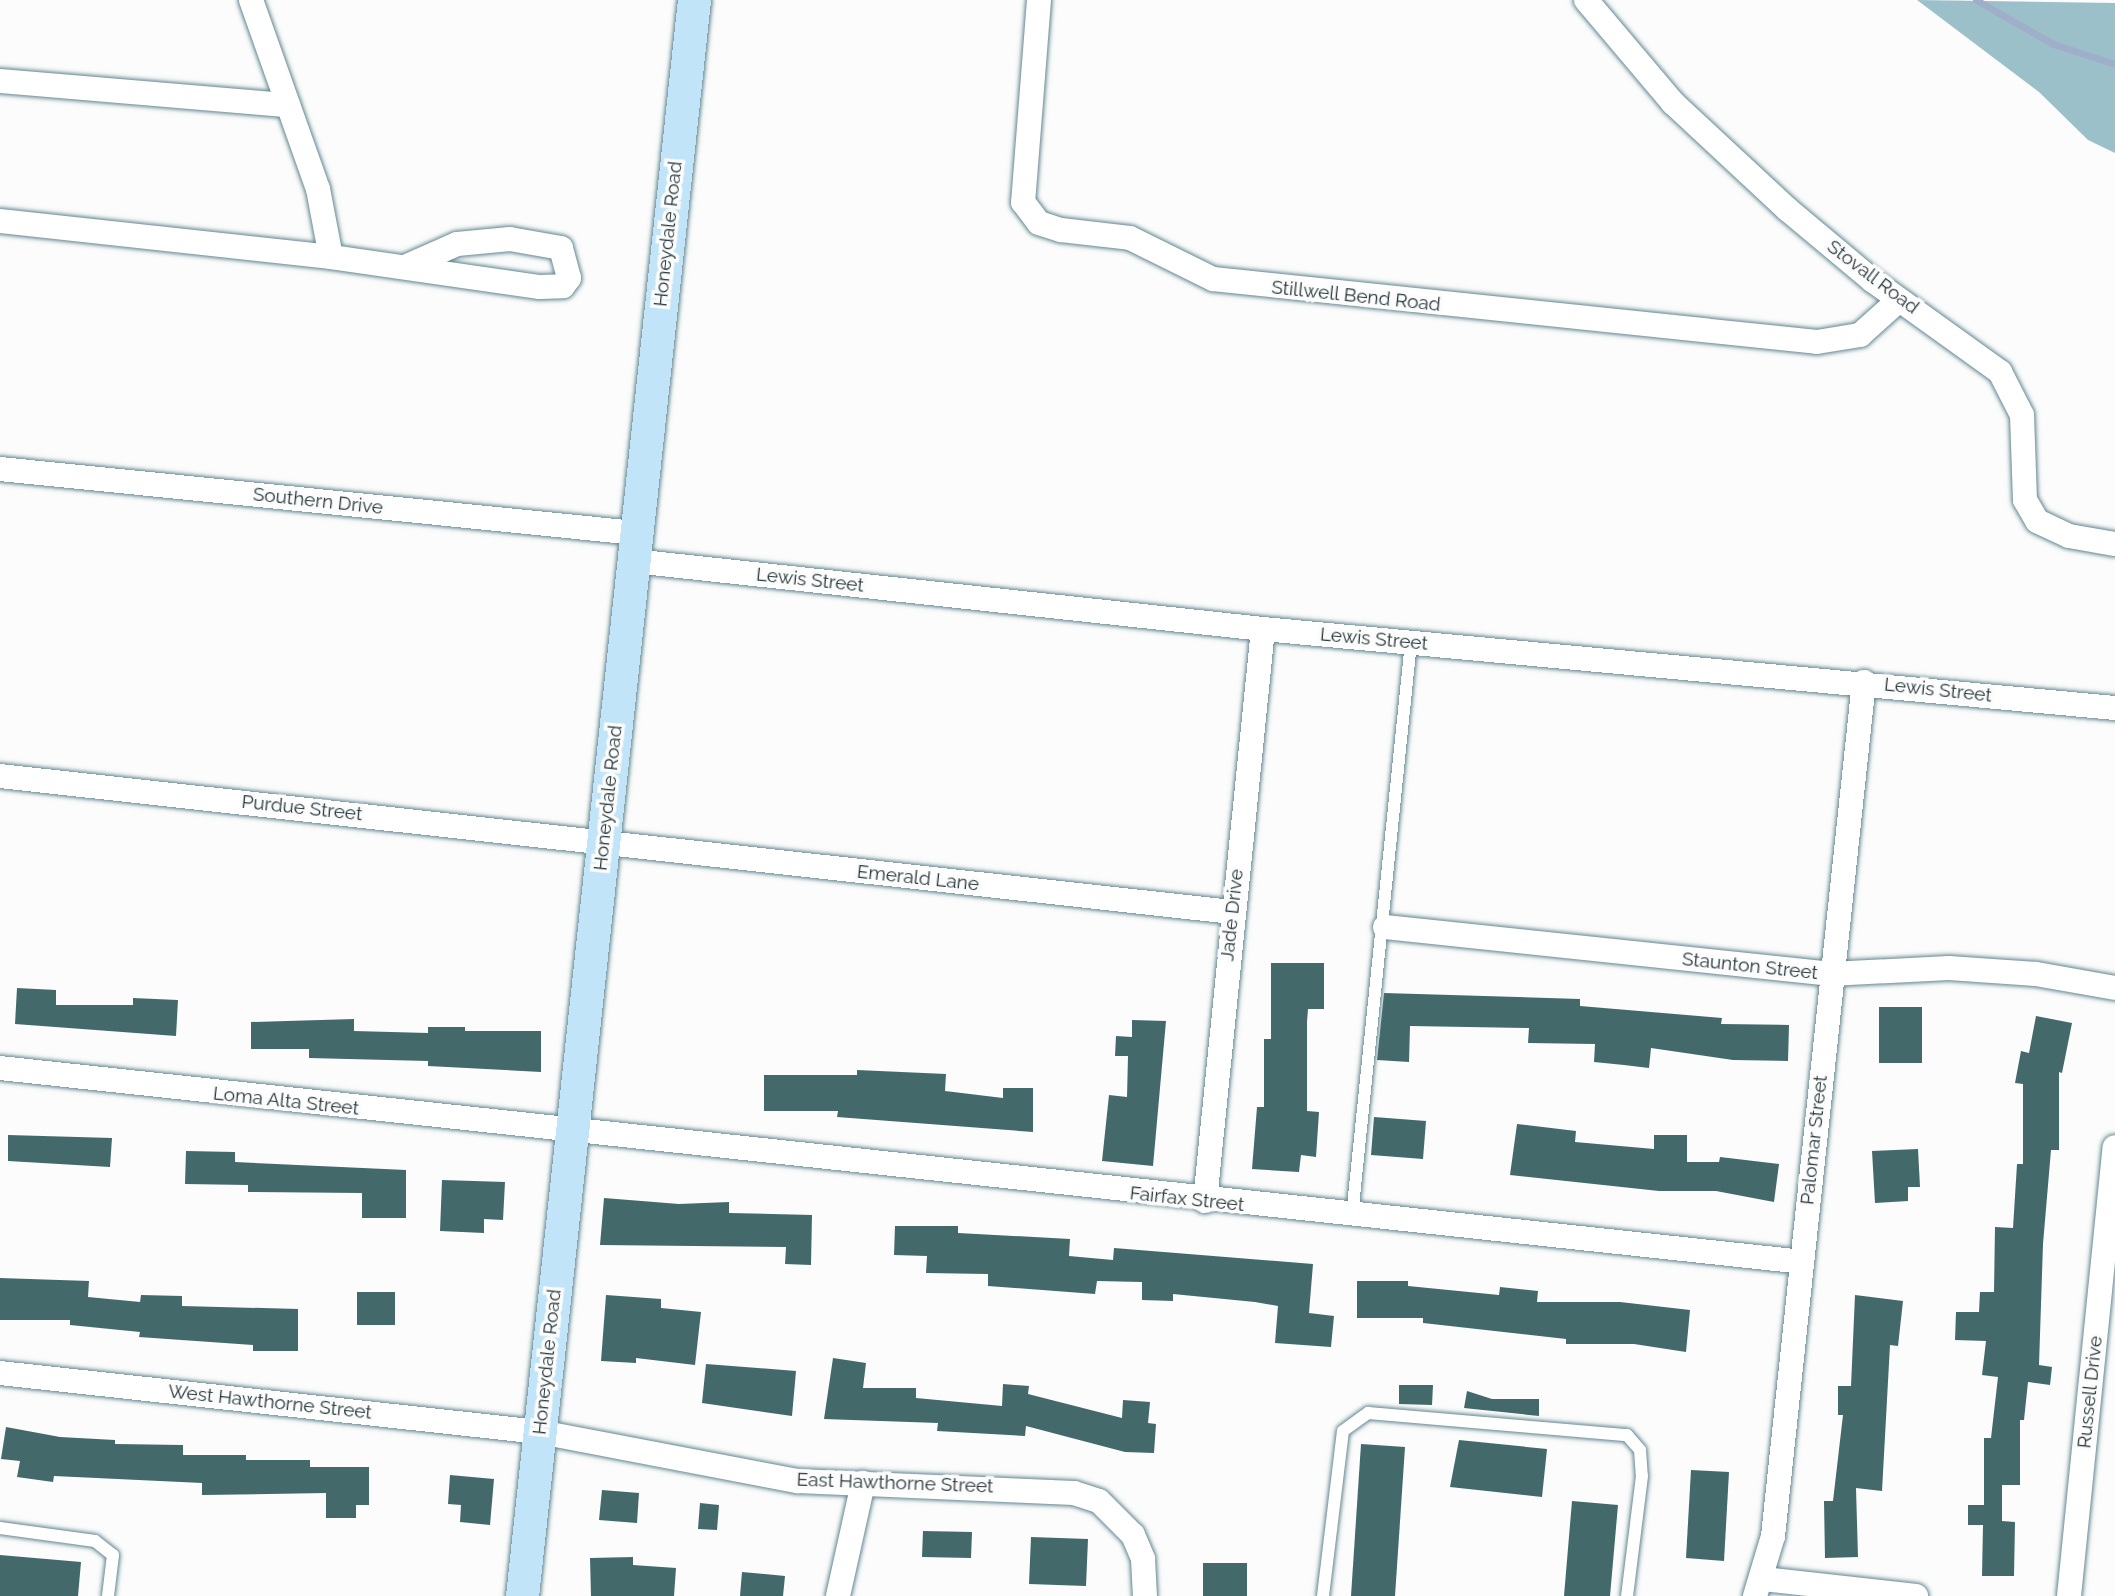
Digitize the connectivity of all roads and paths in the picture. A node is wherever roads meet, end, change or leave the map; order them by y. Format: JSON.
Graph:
{"nodes":[{"id":1,"x":251,"y":0,"type":"edge"},
{"id":2,"x":690,"y":0,"type":"edge"},
{"id":3,"x":1039,"y":0,"type":"edge"},
{"id":4,"x":1586,"y":0,"type":"edge"},
{"id":5,"x":0,"y":81,"type":"edge"},
{"id":6,"x":288,"y":104,"type":"junction"},
{"id":7,"x":0,"y":221,"type":"edge"},
{"id":8,"x":331,"y":257,"type":"junction"},
{"id":9,"x":405,"y":267,"type":"junction"},
{"id":10,"x":1899,"y":300,"type":"junction"},
{"id":11,"x":0,"y":470,"type":"edge"},
{"id":12,"x":2115,"y":544,"type":"edge"},
{"id":13,"x":635,"y":547,"type":"junction"},
{"id":14,"x":1263,"y":629,"type":"junction"},
{"id":15,"x":1410,"y":642,"type":"junction"},
{"id":16,"x":1864,"y":682,"type":"junction"},
{"id":17,"x":2115,"y":708,"type":"edge"},
{"id":18,"x":0,"y":776,"type":"edge"},
{"id":19,"x":603,"y":844,"type":"junction"},
{"id":20,"x":1232,"y":912,"type":"junction"},
{"id":21,"x":1385,"y":927,"type":"junction"},
{"id":22,"x":1830,"y":974,"type":"junction"},
{"id":23,"x":2115,"y":988,"type":"edge"},
{"id":24,"x":0,"y":1068,"type":"edge"},
{"id":25,"x":572,"y":1133,"type":"junction"},
{"id":26,"x":2115,"y":1147,"type":"edge"},
{"id":27,"x":1205,"y":1201,"type":"junction"},
{"id":28,"x":1352,"y":1216,"type":"junction"},
{"id":29,"x":1802,"y":1262,"type":"junction"},
{"id":30,"x":0,"y":1373,"type":"edge"},
{"id":31,"x":540,"y":1432,"type":"junction"},
{"id":32,"x":863,"y":1483,"type":"junction"},
{"id":33,"x":0,"y":1528,"type":"edge"},
{"id":34,"x":1759,"y":1588,"type":"edge"},
{"id":35,"x":108,"y":1596,"type":"edge"},
{"id":36,"x":522,"y":1596,"type":"edge"},
{"id":37,"x":838,"y":1596,"type":"edge"},
{"id":38,"x":1145,"y":1596,"type":"edge"},
{"id":39,"x":1323,"y":1596,"type":"edge"},
{"id":40,"x":1627,"y":1596,"type":"edge"},
{"id":41,"x":1916,"y":1596,"type":"edge"},
{"id":42,"x":2069,"y":1596,"type":"edge"}],
"edges":[{"from":1,"to":6,"type":"street"},
{"from":2,"to":13,"type":"street","name":"Honeydale Road"},
{"from":3,"to":10,"type":"street","name":"Stillwell Bend Road"},
{"from":4,"to":10,"type":"street","name":"Stovall Road"},
{"from":5,"to":6,"type":"street"},
{"from":6,"to":8,"type":"street"},
{"from":7,"to":8,"type":"street"},
{"from":8,"to":9,"type":"street"},
{"from":9,"to":9,"type":"street"},
{"from":10,"to":12,"type":"street","name":"Stovall Road"},
{"from":11,"to":13,"type":"street","name":"Southern Drive"},
{"from":13,"to":14,"type":"street","name":"Lewis Street"},
{"from":13,"to":19,"type":"street","name":"Honeydale Road"},
{"from":14,"to":15,"type":"street","name":"Lewis Street"},
{"from":14,"to":20,"type":"street","name":"Jade Drive"},
{"from":15,"to":16,"type":"street","name":"Lewis Street"},
{"from":15,"to":21,"type":"lane"},
{"from":16,"to":17,"type":"street","name":"Lewis Street"},
{"from":16,"to":22,"type":"street","name":"Palomar Street"},
{"from":18,"to":19,"type":"street","name":"Purdue Street"},
{"from":19,"to":20,"type":"street","name":"Emerald Lane"},
{"from":19,"to":25,"type":"street","name":"Honeydale Road"},
{"from":20,"to":27,"type":"street","name":"Jade Drive"},
{"from":21,"to":22,"type":"street","name":"Staunton Street"},
{"from":21,"to":28,"type":"lane"},
{"from":22,"to":23,"type":"street","name":"Staunton Street"},
{"from":22,"to":29,"type":"street","name":"Palomar Street"},
{"from":24,"to":25,"type":"street","name":"Loma Alta Street"},
{"from":25,"to":27,"type":"street","name":"Fairfax Street"},
{"from":25,"to":31,"type":"street","name":"Honeydale Road"},
{"from":26,"to":42,"type":"street","name":"Russell Drive"},
{"from":27,"to":28,"type":"street","name":"Fairfax Street"},
{"from":28,"to":29,"type":"street","name":"Fairfax Street"},
{"from":29,"to":34,"type":"street","name":"Palomar Street"},
{"from":30,"to":31,"type":"street","name":"West Hawthorne Street"},
{"from":31,"to":32,"type":"street","name":"East Hawthorne Street"},
{"from":31,"to":36,"type":"street","name":"Honeydale Road"},
{"from":32,"to":37,"type":"street"},
{"from":32,"to":38,"type":"street","name":"East Hawthorne Street"},
{"from":33,"to":35,"type":"lane"},
{"from":34,"to":41,"type":"street"},
{"from":39,"to":40,"type":"lane"}]}
